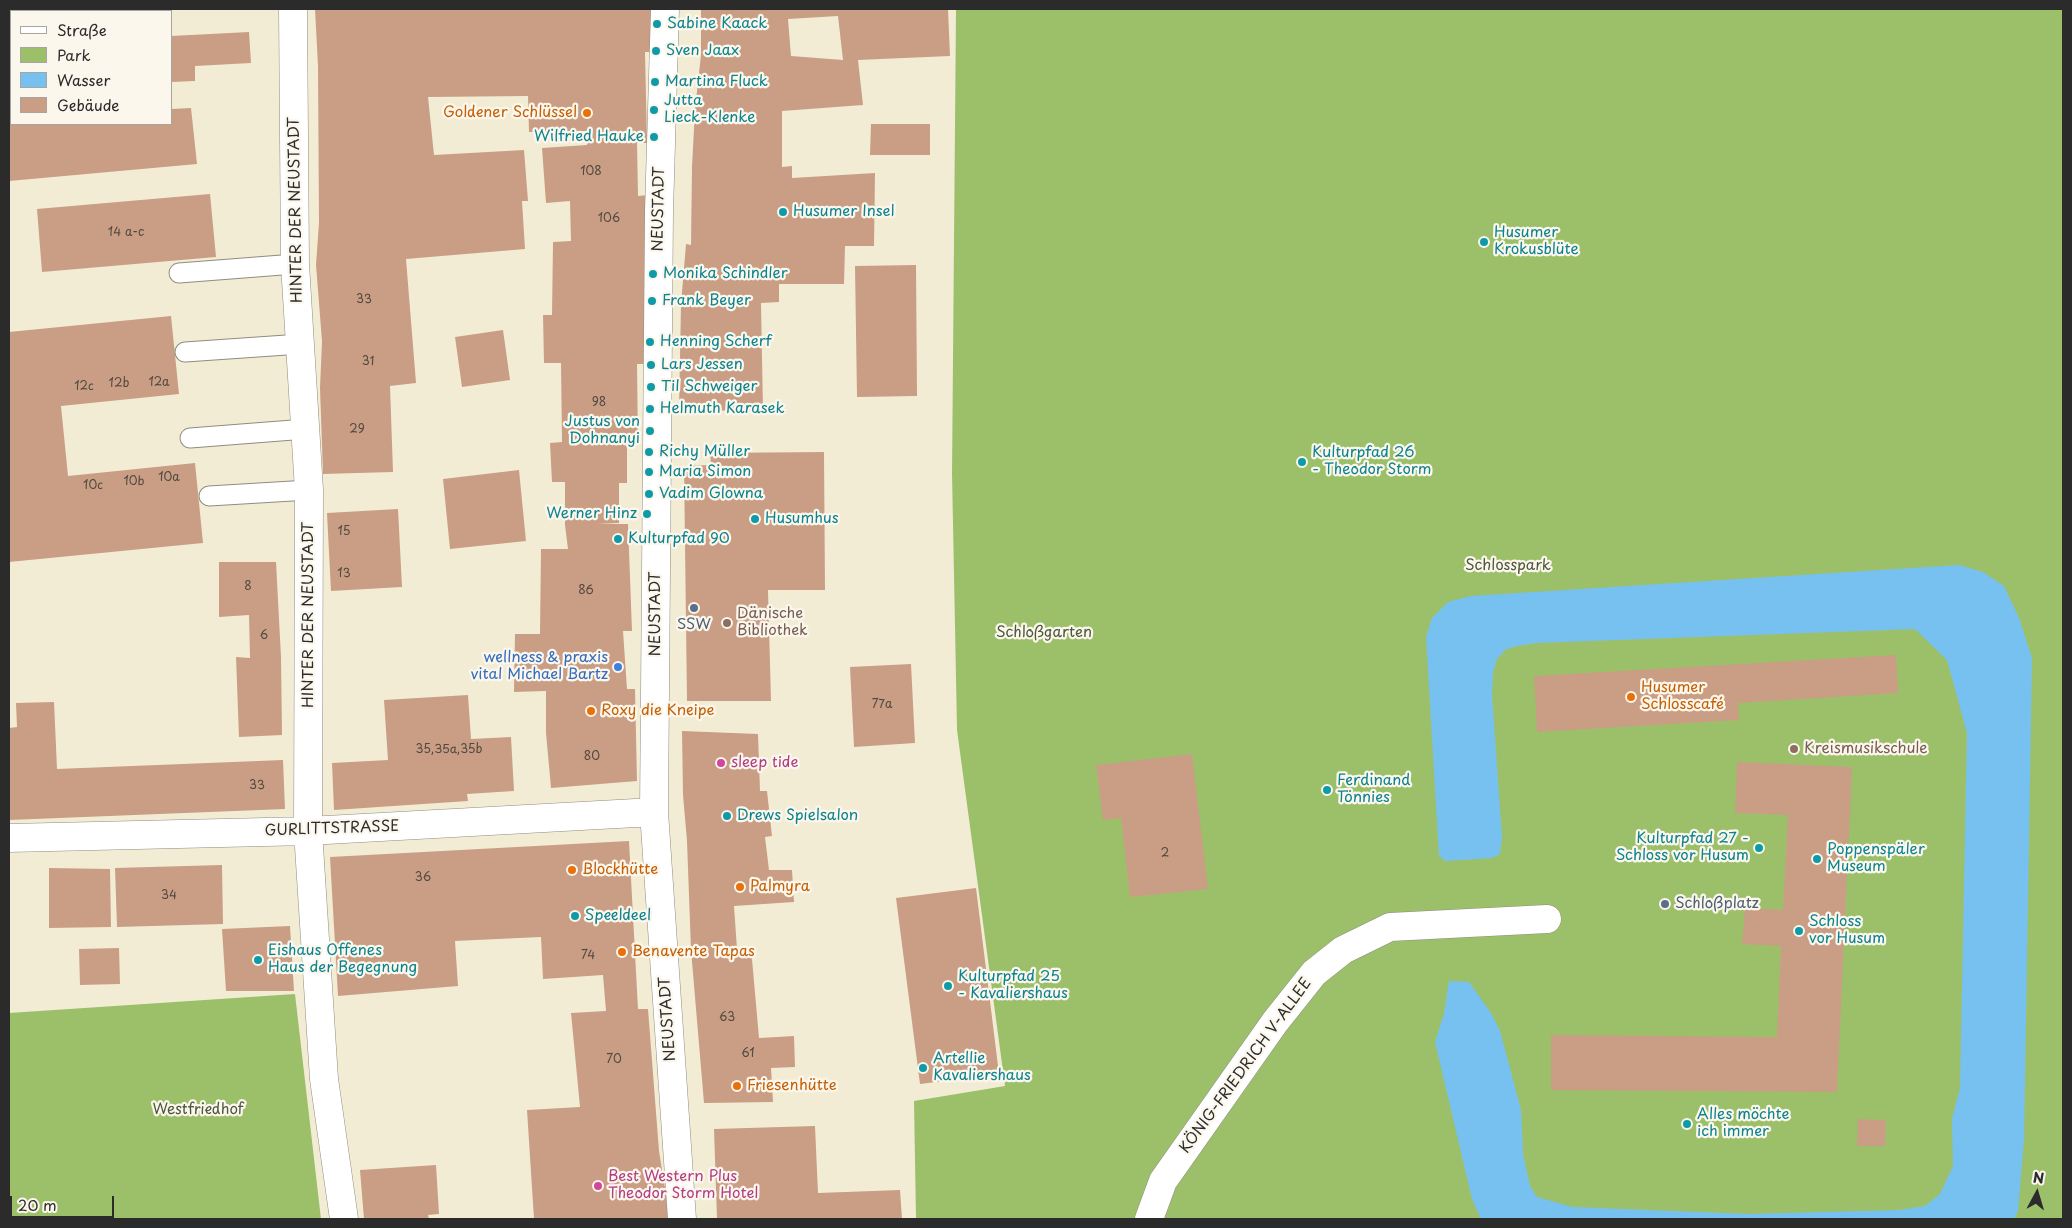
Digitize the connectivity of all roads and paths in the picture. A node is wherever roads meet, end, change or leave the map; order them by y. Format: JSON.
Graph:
{"nodes":[{"id":1,"x":293,"y":9,"type":"edge"},
{"id":2,"x":665,"y":9,"type":"edge"},
{"id":3,"x":295,"y":264,"type":"junction"},
{"id":4,"x":179,"y":273,"type":"dead end"},
{"id":5,"x":301,"y":344,"type":"junction"},
{"id":6,"x":185,"y":352,"type":"dead end"},
{"id":7,"x":306,"y":429,"type":"junction"},
{"id":8,"x":190,"y":438,"type":"dead end"},
{"id":9,"x":309,"y":490,"type":"junction"},
{"id":10,"x":209,"y":496,"type":"dead end"},
{"id":11,"x":654,"y":812,"type":"junction"},
{"id":12,"x":308,"y":831,"type":"junction"},
{"id":13,"x":9,"y":838,"type":"edge"},
{"id":14,"x":1547,"y":919,"type":"dead end"},
{"id":15,"x":344,"y":1219,"type":"edge"},
{"id":16,"x":682,"y":1219,"type":"edge"},
{"id":17,"x":1150,"y":1219,"type":"edge"}],
"edges":[{"from":1,"to":3,"type":"street","name":"HINTER DER NEUSTADT"},
{"from":2,"to":11,"type":"street","name":"NEUSTADT"},
{"from":3,"to":4,"type":"lane"},
{"from":3,"to":5,"type":"street","name":"HINTER DER NEUSTADT"},
{"from":5,"to":6,"type":"lane"},
{"from":5,"to":7,"type":"street","name":"HINTER DER NEUSTADT"},
{"from":7,"to":8,"type":"lane"},
{"from":7,"to":9,"type":"street","name":"HINTER DER NEUSTADT"},
{"from":9,"to":10,"type":"lane"},
{"from":9,"to":12,"type":"street","name":"HINTER DER NEUSTADT"},
{"from":11,"to":12,"type":"street","name":"GURLITTSTRASSE"},
{"from":11,"to":16,"type":"street","name":"NEUSTADT"},
{"from":12,"to":13,"type":"street","name":"GURLITTSTRASSE"},
{"from":12,"to":15,"type":"street","name":"HINTER DER NEUSTADT"},
{"from":14,"to":17,"type":"street","name":"KÖNIG-FRIEDRICH V-ALLEE"}]}
